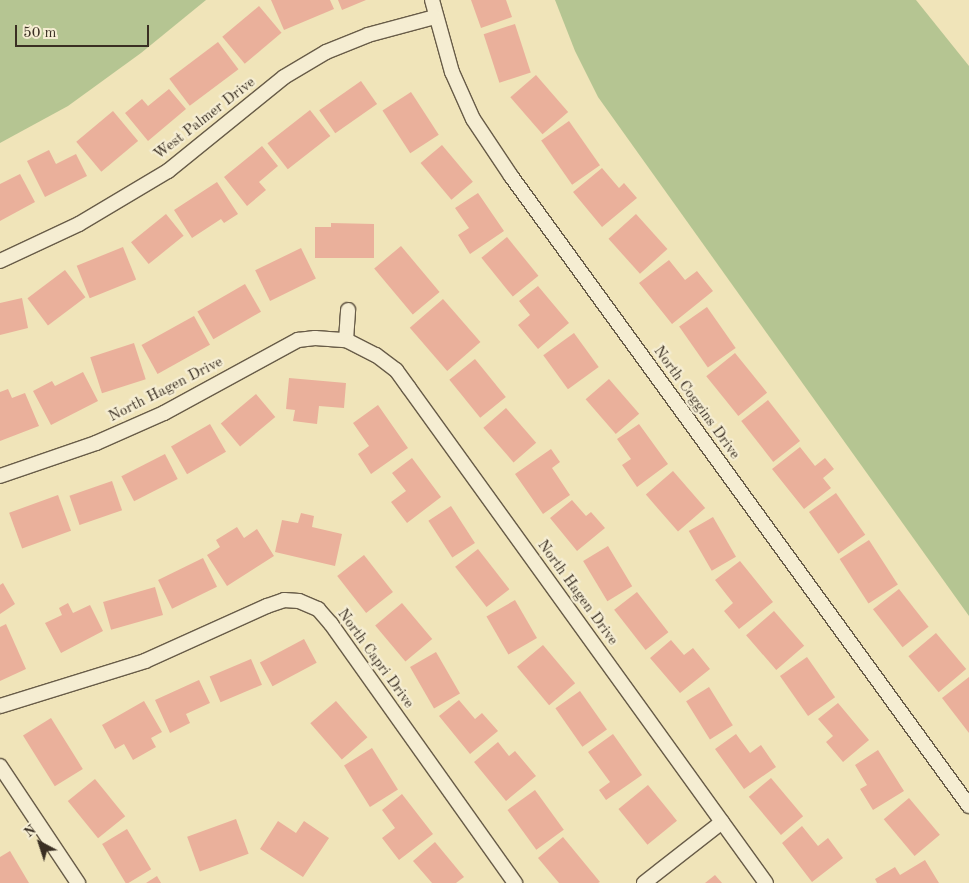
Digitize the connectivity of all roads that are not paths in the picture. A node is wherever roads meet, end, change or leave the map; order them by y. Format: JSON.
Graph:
{"nodes":[{"id":1,"x":432,"y":0,"type":"edge"},
{"id":2,"x":435,"y":17,"type":"junction"},
{"id":3,"x":0,"y":260,"type":"edge"},
{"id":4,"x":348,"y":310,"type":"dead end"},
{"id":5,"x":346,"y":340,"type":"junction"},
{"id":6,"x":0,"y":476,"type":"edge"},
{"id":7,"x":0,"y":706,"type":"edge"},
{"id":8,"x":0,"y":766,"type":"edge"},
{"id":9,"x":969,"y":806,"type":"edge"},
{"id":10,"x":722,"y":822,"type":"junction"},
{"id":11,"x":78,"y":883,"type":"edge"},
{"id":12,"x":515,"y":883,"type":"edge"},
{"id":13,"x":644,"y":883,"type":"edge"},
{"id":14,"x":766,"y":883,"type":"edge"}],
"edges":[{"from":1,"to":2,"type":"street","name":"North Coggins Drive"},
{"from":2,"to":3,"type":"street","name":"West Palmer Drive"},
{"from":2,"to":9,"type":"street","name":"North Coggins Drive"},
{"from":4,"to":5,"type":"street"},
{"from":5,"to":6,"type":"street","name":"North Hagen Drive"},
{"from":5,"to":10,"type":"street","name":"North Hagen Drive"},
{"from":7,"to":12,"type":"street","name":"North Capri Drive"},
{"from":8,"to":11,"type":"street"},
{"from":10,"to":13,"type":"street"},
{"from":10,"to":14,"type":"street","name":"North Hagen Drive"}]}
